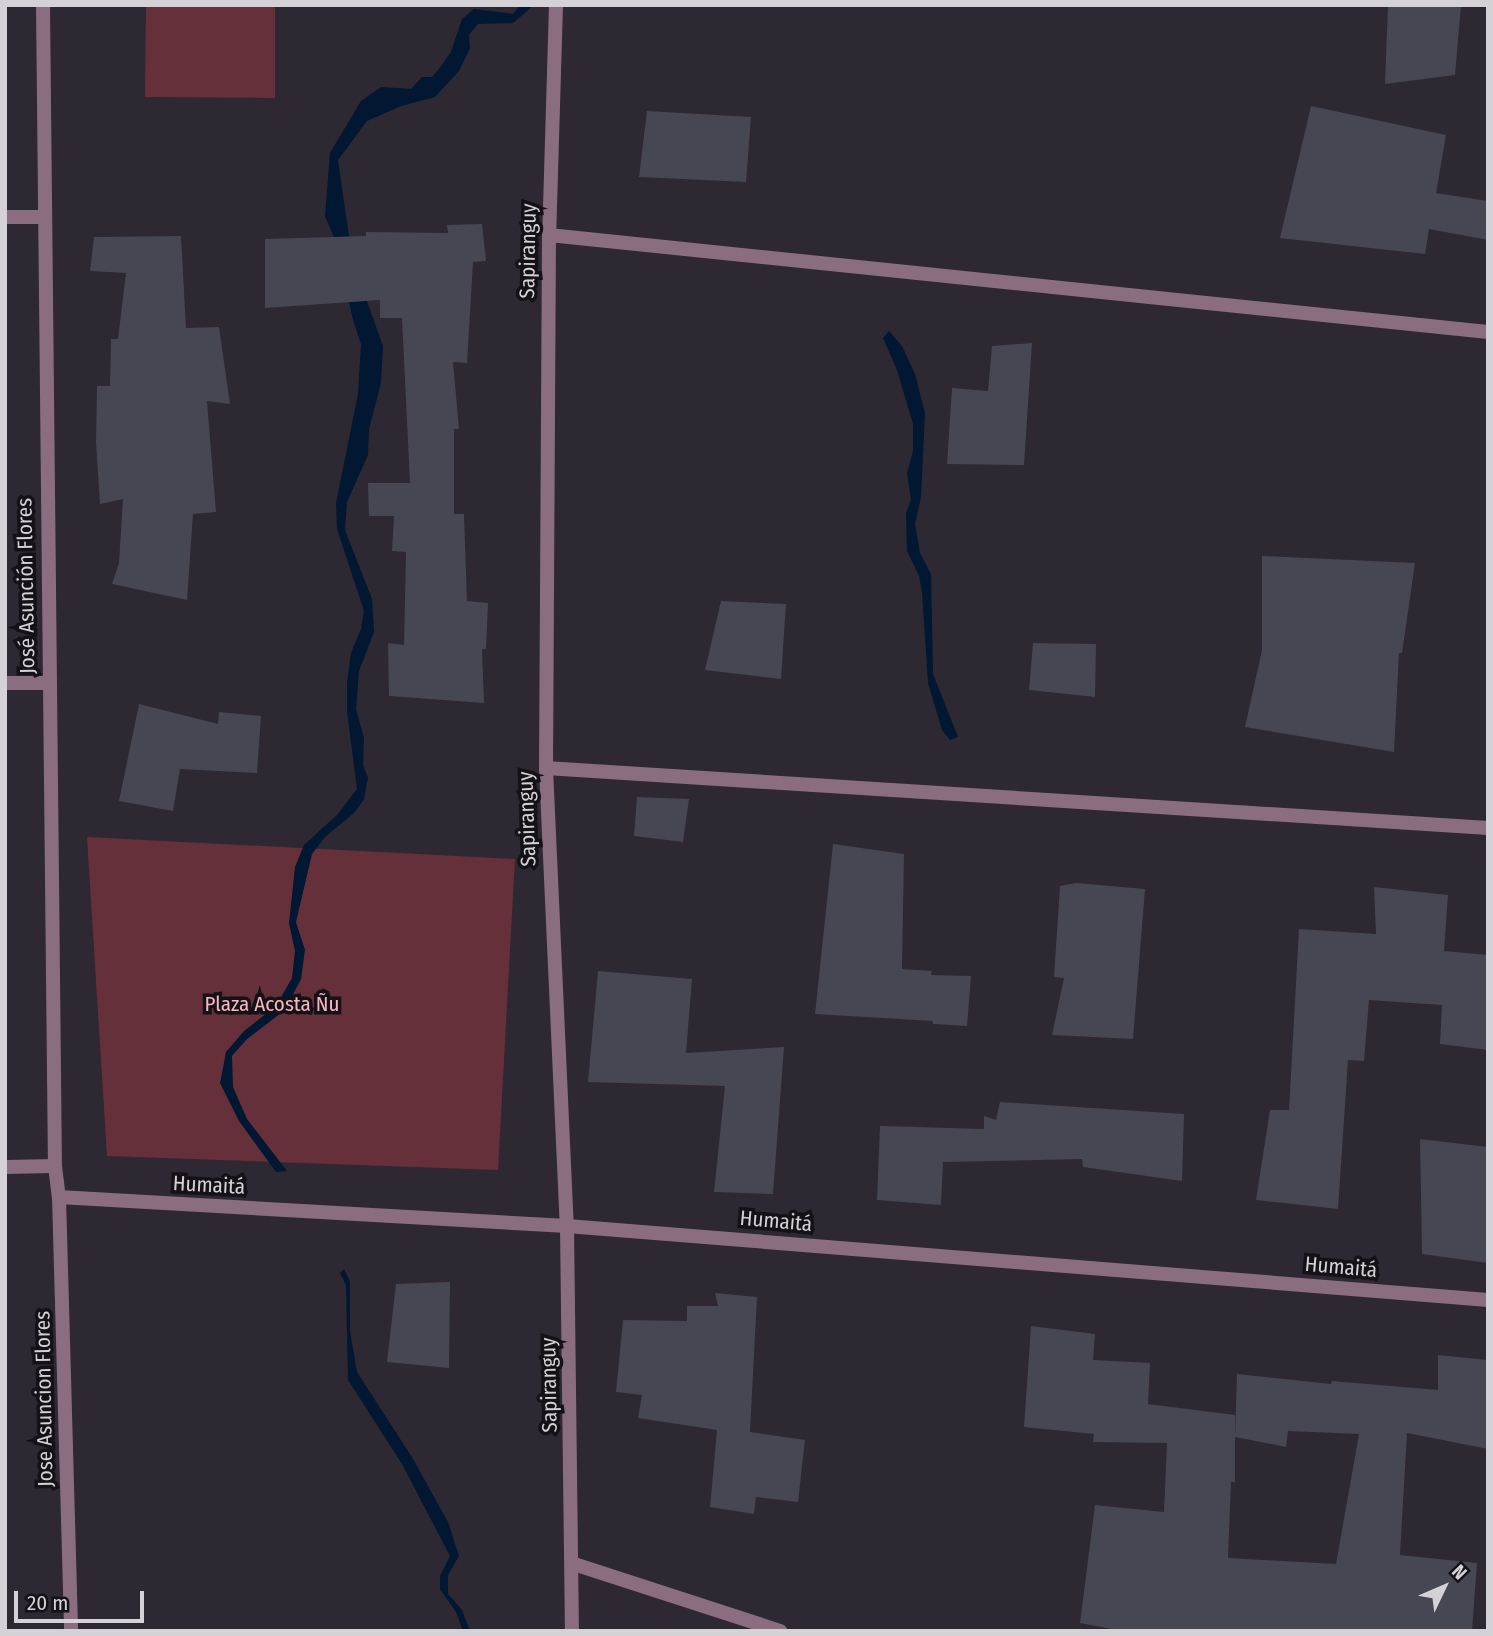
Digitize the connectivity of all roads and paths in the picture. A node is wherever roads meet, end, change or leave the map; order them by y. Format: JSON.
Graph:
{"nodes":[{"id":1,"x":43,"y":5,"type":"edge"},
{"id":2,"x":556,"y":5,"type":"edge"},
{"id":3,"x":5,"y":217,"type":"edge"},
{"id":4,"x":44,"y":217,"type":"junction"},
{"id":5,"x":549,"y":235,"type":"junction"},
{"id":6,"x":1488,"y":332,"type":"edge"},
{"id":7,"x":5,"y":683,"type":"edge"},
{"id":8,"x":48,"y":683,"type":"junction"},
{"id":9,"x":546,"y":768,"type":"junction"},
{"id":10,"x":1488,"y":828,"type":"edge"},
{"id":11,"x":55,"y":1166,"type":"junction"},
{"id":12,"x":5,"y":1167,"type":"edge"},
{"id":13,"x":60,"y":1197,"type":"junction"},
{"id":14,"x":566,"y":1226,"type":"junction"},
{"id":15,"x":1488,"y":1300,"type":"edge"},
{"id":16,"x":574,"y":1564,"type":"junction"},
{"id":17,"x":71,"y":1631,"type":"edge"},
{"id":18,"x":572,"y":1631,"type":"edge"},
{"id":19,"x":780,"y":1631,"type":"edge"}],
"edges":[{"from":1,"to":4,"type":"street","name":"José Asunción Flores"},
{"from":2,"to":5,"type":"street","name":"Sapiranguy"},
{"from":3,"to":4,"type":"street"},
{"from":4,"to":8,"type":"street","name":"José Asunción Flores"},
{"from":5,"to":6,"type":"street"},
{"from":5,"to":9,"type":"street","name":"Sapiranguy"},
{"from":7,"to":8,"type":"street"},
{"from":8,"to":11,"type":"street","name":"José Asunción Flores"},
{"from":9,"to":10,"type":"street"},
{"from":9,"to":14,"type":"street","name":"Sapiranguy"},
{"from":11,"to":12,"type":"street"},
{"from":11,"to":13,"type":"street","name":"Jose Asuncion Flores"},
{"from":13,"to":14,"type":"street","name":"Humaitá"},
{"from":13,"to":17,"type":"street","name":"Jose Asuncion Flores"},
{"from":14,"to":15,"type":"street","name":"Humaitá"},
{"from":14,"to":16,"type":"street","name":"Sapiranguy"},
{"from":16,"to":18,"type":"street","name":"Sapiranguy"},
{"from":16,"to":19,"type":"street"}]}
